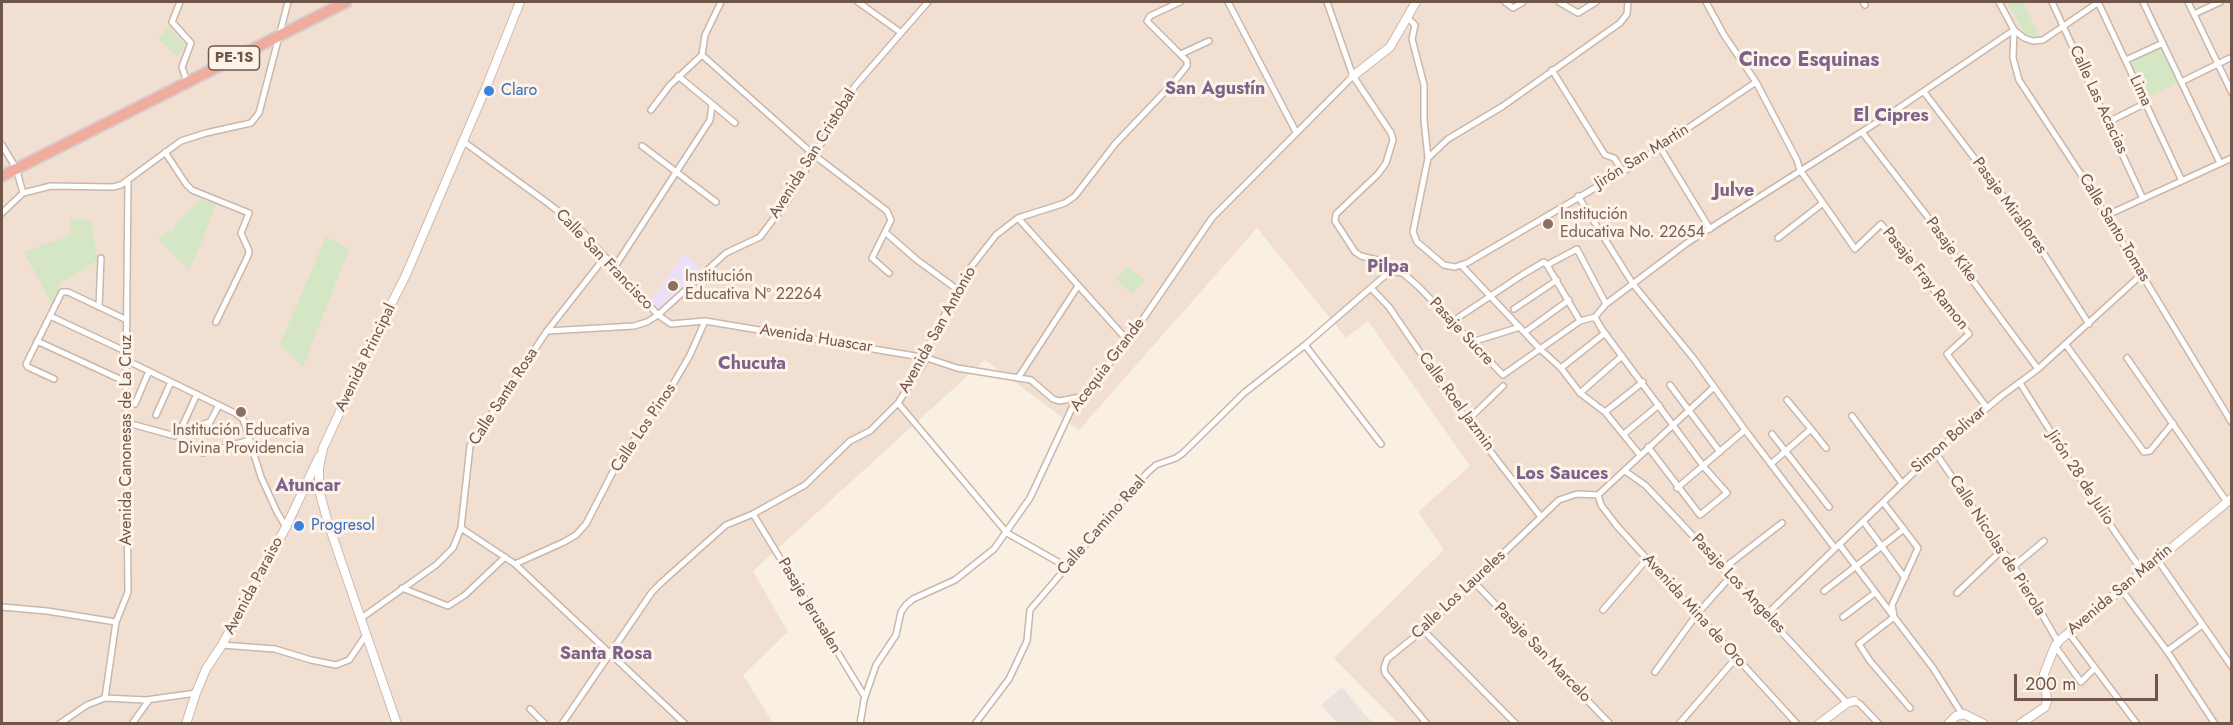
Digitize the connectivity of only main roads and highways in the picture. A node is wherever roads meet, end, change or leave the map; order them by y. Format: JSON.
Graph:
{"nodes":[{"id":1,"x":346,"y":2,"type":"edge"},
{"id":2,"x":520,"y":2,"type":"edge"},
{"id":3,"x":1416,"y":2,"type":"edge"},
{"id":4,"x":1353,"y":76,"type":"road end"},
{"id":5,"x":2,"y":176,"type":"edge"},
{"id":6,"x":323,"y":448,"type":"junction"},
{"id":7,"x":305,"y":487,"type":"junction"},
{"id":8,"x":319,"y":490,"type":"junction"},
{"id":9,"x":2229,"y":500,"type":"edge"},
{"id":10,"x":1850,"y":702,"type":"road end"},
{"id":11,"x":2025,"y":722,"type":"edge"},
{"id":12,"x":186,"y":723,"type":"edge"},
{"id":13,"x":397,"y":723,"type":"edge"},
{"id":14,"x":1819,"y":723,"type":"edge"},
{"id":15,"x":1948,"y":723,"type":"edge"},
{"id":16,"x":1983,"y":723,"type":"edge"}],
"edges":[{"from":1,"to":5,"type":"highway","number":"PE-1S"},
{"from":2,"to":6,"type":"main road","name":"Avenida Principal"},
{"from":3,"to":4,"type":"main road"},
{"from":6,"to":7,"type":"main road","name":"Avenida Paraiso"},
{"from":6,"to":8,"type":"main road","name":"Avenida Principal"},
{"from":7,"to":8,"type":"main road"},
{"from":7,"to":12,"type":"main road","name":"Avenida Paraiso"},
{"from":8,"to":13,"type":"main road","name":"Avenida Principal"},
{"from":9,"to":11,"type":"main road","name":"Avenida San Martin"},
{"from":10,"to":14,"type":"main road"},
{"from":15,"to":16,"type":"main road"}]}
